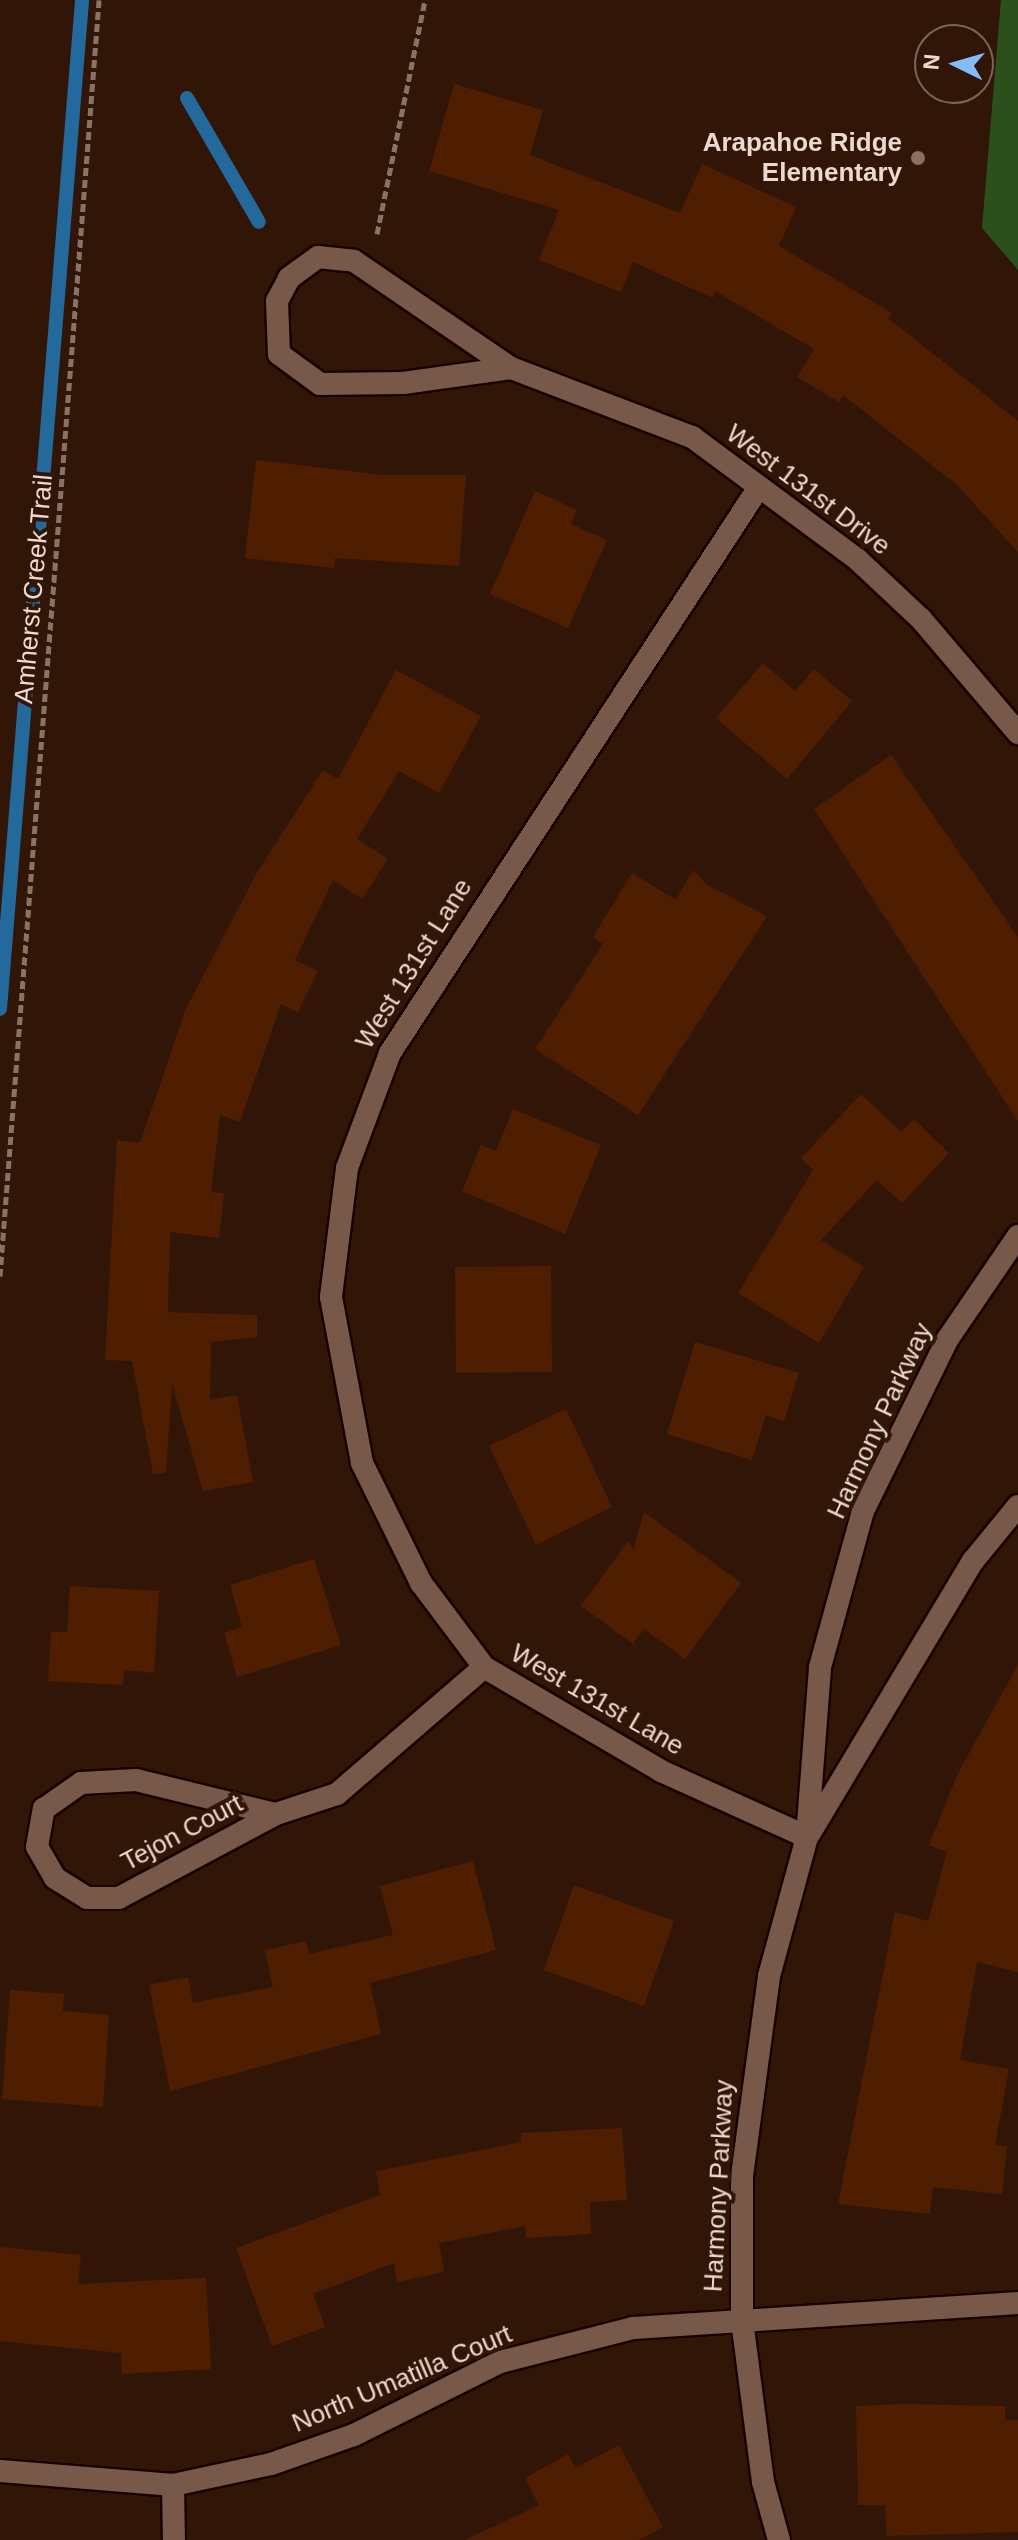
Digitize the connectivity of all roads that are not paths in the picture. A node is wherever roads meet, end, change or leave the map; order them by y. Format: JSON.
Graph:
{"nodes":[{"id":1,"x":511,"y":368,"type":"junction"},
{"id":2,"x":759,"y":487,"type":"junction"},
{"id":3,"x":1018,"y":733,"type":"edge"},
{"id":4,"x":1018,"y":1236,"type":"edge"},
{"id":5,"x":1018,"y":1506,"type":"edge"},
{"id":6,"x":484,"y":1667,"type":"junction"},
{"id":7,"x":276,"y":1814,"type":"junction"},
{"id":8,"x":807,"y":1837,"type":"junction"},
{"id":9,"x":1018,"y":2303,"type":"edge"},
{"id":10,"x":742,"y":2320,"type":"junction"},
{"id":11,"x":0,"y":2471,"type":"edge"},
{"id":12,"x":173,"y":2485,"type":"junction"},
{"id":13,"x":174,"y":2540,"type":"edge"},
{"id":14,"x":779,"y":2540,"type":"edge"}],
"edges":[{"from":1,"to":1,"type":"street","name":"West 131st Drive"},
{"from":1,"to":2,"type":"street","name":"West 131st Drive"},
{"from":2,"to":3,"type":"street","name":"West 131st Drive"},
{"from":2,"to":6,"type":"street","name":"West 131st Lane"},
{"from":4,"to":8,"type":"street","name":"Harmony Parkway"},
{"from":5,"to":8,"type":"street","name":"Harmony Parkway"},
{"from":6,"to":7,"type":"street","name":"Tejon Court"},
{"from":6,"to":8,"type":"street","name":"West 131st Lane"},
{"from":7,"to":7,"type":"street","name":"Tejon Court"},
{"from":8,"to":10,"type":"street","name":"Harmony Parkway"},
{"from":9,"to":10,"type":"street","name":"North Umatilla Court"},
{"from":10,"to":12,"type":"street","name":"North Umatilla Court"},
{"from":10,"to":14,"type":"street","name":"Harmony Parkway"},
{"from":11,"to":12,"type":"street","name":"North Umatilla Court"},
{"from":12,"to":13,"type":"street"}]}
